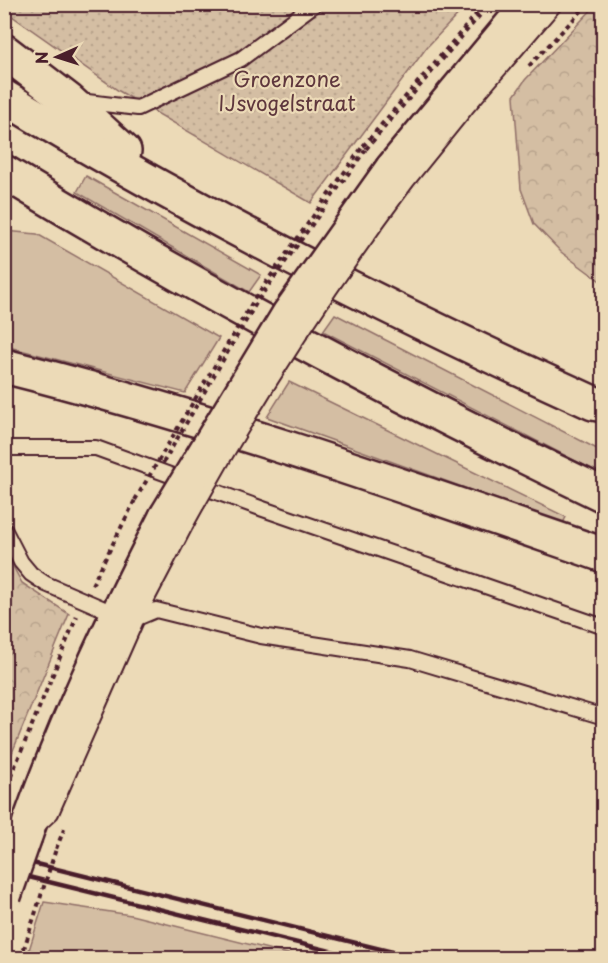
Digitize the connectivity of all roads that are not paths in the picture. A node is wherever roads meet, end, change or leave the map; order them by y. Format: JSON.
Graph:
{"nodes":[{"id":1,"x":315,"y":4,"type":"edge"},
{"id":2,"x":529,"y":4,"type":"edge"},
{"id":3,"x":555,"y":4,"type":"edge"},
{"id":4,"x":4,"y":51,"type":"edge"},
{"id":5,"x":4,"y":97,"type":"edge"},
{"id":6,"x":68,"y":100,"type":"junction"},
{"id":7,"x":4,"y":172,"type":"edge"},
{"id":8,"x":165,"y":189,"type":"junction"},
{"id":9,"x":4,"y":366,"type":"edge"},
{"id":10,"x":598,"y":404,"type":"edge"},
{"id":11,"x":4,"y":448,"type":"edge"},
{"id":12,"x":603,"y":495,"type":"edge"},
{"id":13,"x":175,"y":522,"type":"junction"},
{"id":14,"x":4,"y":529,"type":"edge"},
{"id":15,"x":603,"y":555,"type":"edge"},
{"id":16,"x":127,"y":616,"type":"junction"},
{"id":17,"x":603,"y":627,"type":"edge"},
{"id":18,"x":603,"y":717,"type":"edge"},
{"id":19,"x":4,"y":896,"type":"edge"}],
"edges":[{"from":1,"to":6,"type":"lane"},
{"from":2,"to":13,"type":"main road","bridge":true},
{"from":3,"to":13,"type":"lane","bridge":true},
{"from":4,"to":6,"type":"main road"},
{"from":5,"to":8,"type":"main road"},
{"from":6,"to":8,"type":"main road"},
{"from":7,"to":12,"type":"main road"},
{"from":8,"to":10,"type":"main road"},
{"from":9,"to":15,"type":"main road"},
{"from":11,"to":17,"type":"lane"},
{"from":13,"to":16,"type":"main road"},
{"from":14,"to":16,"type":"lane"},
{"from":16,"to":18,"type":"lane"},
{"from":16,"to":19,"type":"main road","bridge":true}]}
